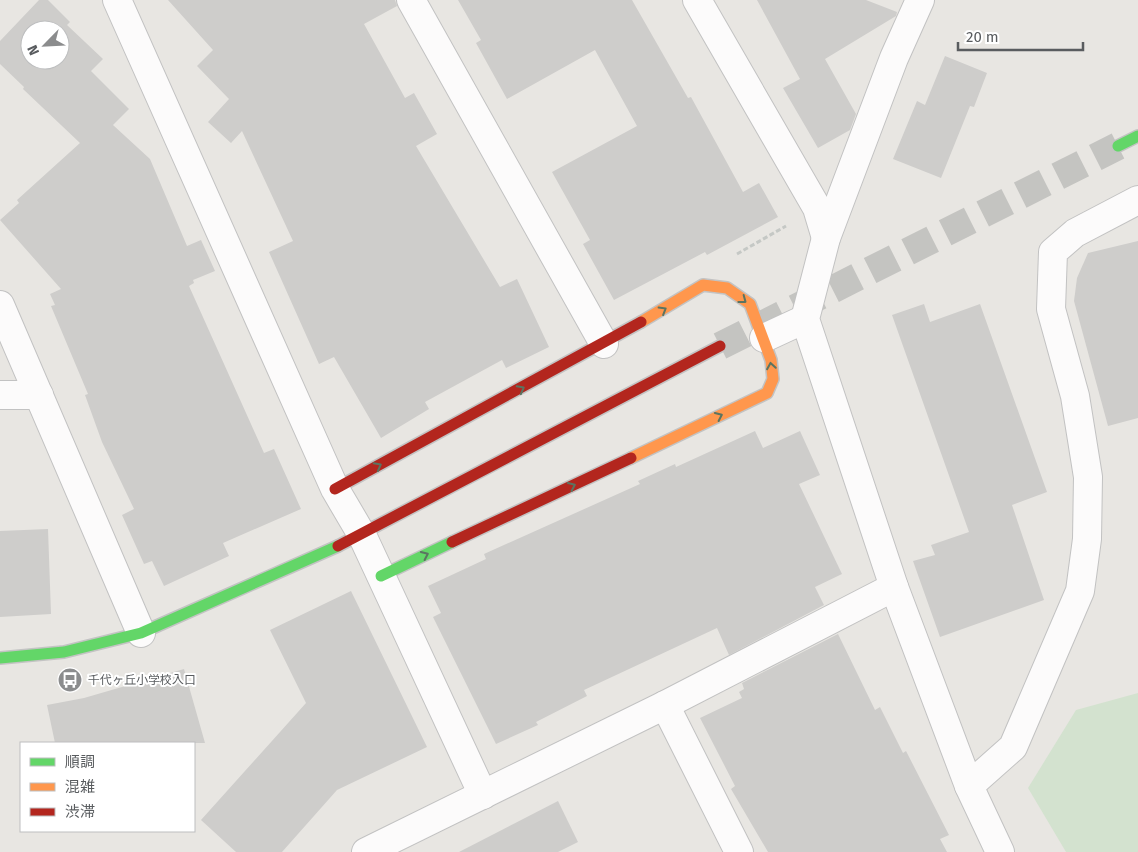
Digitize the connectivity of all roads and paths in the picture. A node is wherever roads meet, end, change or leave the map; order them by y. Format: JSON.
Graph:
{"nodes":[{"id":1,"x":117,"y":0,"type":"edge"},
{"id":2,"x":411,"y":0,"type":"edge"},
{"id":3,"x":697,"y":0,"type":"edge"},
{"id":4,"x":920,"y":0,"type":"edge"},
{"id":5,"x":1138,"y":136,"type":"edge"},
{"id":6,"x":1118,"y":146,"type":"tunnel mouth"},
{"id":7,"x":1138,"y":200,"type":"edge"},
{"id":8,"x":817,"y":208,"type":"junction"},
{"id":9,"x":826,"y":238,"type":"junction"},
{"id":10,"x":703,"y":285,"type":"junction"},
{"id":11,"x":0,"y":305,"type":"edge"},
{"id":12,"x":805,"y":319,"type":"junction"},
{"id":13,"x":764,"y":338,"type":"junction"},
{"id":14,"x":604,"y":344,"type":"junction"},
{"id":15,"x":720,"y":346,"type":"tunnel mouth"},
{"id":16,"x":0,"y":395,"type":"edge"},
{"id":17,"x":39,"y":395,"type":"junction"},
{"id":18,"x":335,"y":489,"type":"junction"},
{"id":19,"x":362,"y":535,"type":"junction"},
{"id":20,"x":381,"y":576,"type":"junction"},
{"id":21,"x":894,"y":587,"type":"junction"},
{"id":22,"x":141,"y":633,"type":"junction"},
{"id":23,"x":0,"y":658,"type":"edge"},
{"id":24,"x":665,"y":705,"type":"junction"},
{"id":25,"x":969,"y":786,"type":"junction"},
{"id":26,"x":483,"y":795,"type":"junction"},
{"id":27,"x":366,"y":852,"type":"edge"},
{"id":28,"x":739,"y":852,"type":"edge"},
{"id":29,"x":1000,"y":852,"type":"edge"}],
"edges":[{"from":1,"to":18,"type":"street"},
{"from":2,"to":14,"type":"street"},
{"from":3,"to":8,"type":"street"},
{"from":4,"to":9,"type":"street"},
{"from":5,"to":6,"type":"street"},
{"from":7,"to":25,"type":"street"},
{"from":8,"to":9,"type":"street"},
{"from":8,"to":10,"type":"path"},
{"from":9,"to":12,"type":"street"},
{"from":10,"to":13,"type":"street","one_way":true},
{"from":14,"to":10,"type":"street","one_way":true},
{"from":11,"to":17,"type":"street"},
{"from":12,"to":13,"type":"street"},
{"from":12,"to":21,"type":"street"},
{"from":20,"to":13,"type":"street","one_way":true},
{"from":18,"to":14,"type":"street","one_way":true},
{"from":15,"to":19,"type":"street"},
{"from":16,"to":17,"type":"street"},
{"from":17,"to":22,"type":"street"},
{"from":18,"to":19,"type":"street"},
{"from":19,"to":20,"type":"street"},
{"from":19,"to":22,"type":"street"},
{"from":20,"to":26,"type":"street"},
{"from":21,"to":24,"type":"street"},
{"from":21,"to":25,"type":"street"},
{"from":22,"to":23,"type":"street"},
{"from":24,"to":26,"type":"street"},
{"from":24,"to":28,"type":"street"},
{"from":25,"to":29,"type":"street"},
{"from":26,"to":27,"type":"street"}]}
